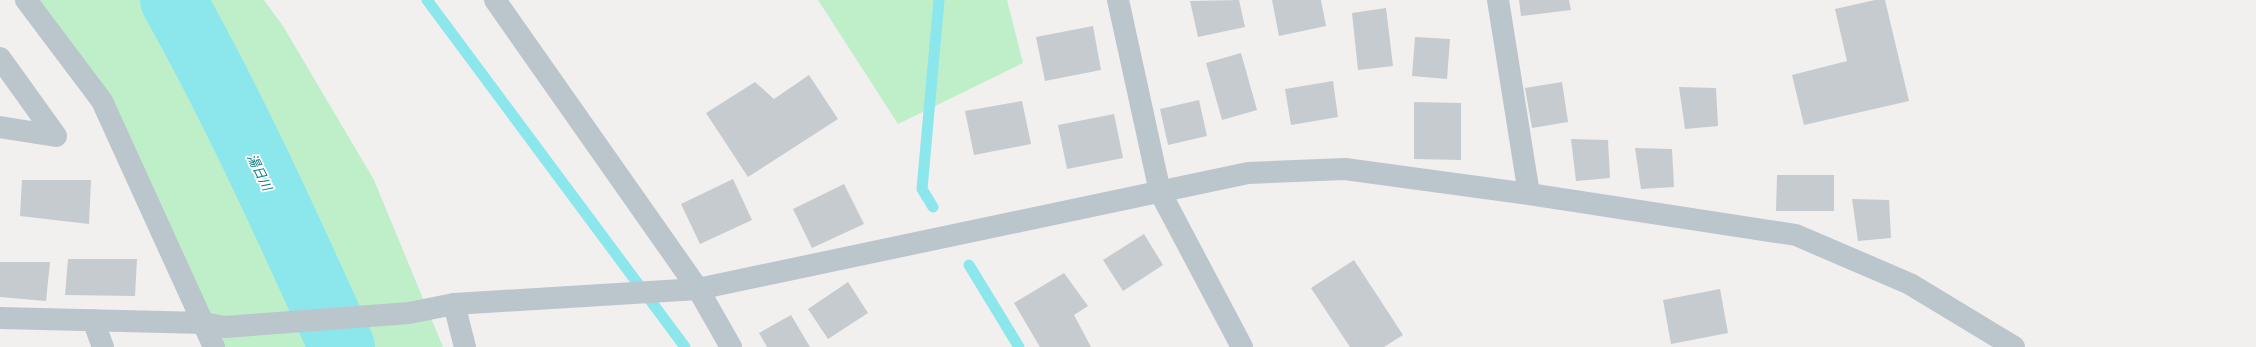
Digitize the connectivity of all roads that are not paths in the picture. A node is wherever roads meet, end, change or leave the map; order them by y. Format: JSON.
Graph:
{"nodes":[{"id":1,"x":26,"y":0,"type":"edge"},
{"id":2,"x":495,"y":0,"type":"edge"},
{"id":3,"x":1118,"y":0,"type":"edge"},
{"id":4,"x":1498,"y":0,"type":"edge"},
{"id":5,"x":0,"y":58,"type":"edge"},
{"id":6,"x":0,"y":127,"type":"edge"},
{"id":7,"x":1160,"y":192,"type":"junction"},
{"id":8,"x":1529,"y":194,"type":"junction"},
{"id":9,"x":698,"y":289,"type":"junction"},
{"id":10,"x":454,"y":304,"type":"junction"},
{"id":11,"x":0,"y":318,"type":"edge"},
{"id":12,"x":93,"y":320,"type":"junction"},
{"id":13,"x":204,"y":323,"type":"junction"},
{"id":14,"x":103,"y":347,"type":"edge"},
{"id":15,"x":214,"y":347,"type":"edge"},
{"id":16,"x":465,"y":347,"type":"edge"},
{"id":17,"x":731,"y":347,"type":"edge"},
{"id":18,"x":1242,"y":347,"type":"edge"},
{"id":19,"x":2014,"y":347,"type":"edge"}],
"edges":[{"from":1,"to":13,"type":"street"},
{"from":2,"to":9,"type":"street"},
{"from":3,"to":7,"type":"street"},
{"from":4,"to":8,"type":"street"},
{"from":5,"to":6,"type":"street"},
{"from":7,"to":8,"type":"street"},
{"from":7,"to":9,"type":"street"},
{"from":7,"to":18,"type":"street"},
{"from":8,"to":19,"type":"street"},
{"from":9,"to":10,"type":"street"},
{"from":9,"to":17,"type":"street"},
{"from":10,"to":13,"type":"street"},
{"from":10,"to":16,"type":"street"},
{"from":11,"to":12,"type":"street"},
{"from":12,"to":13,"type":"street"},
{"from":12,"to":14,"type":"street"},
{"from":13,"to":15,"type":"street"}]}
